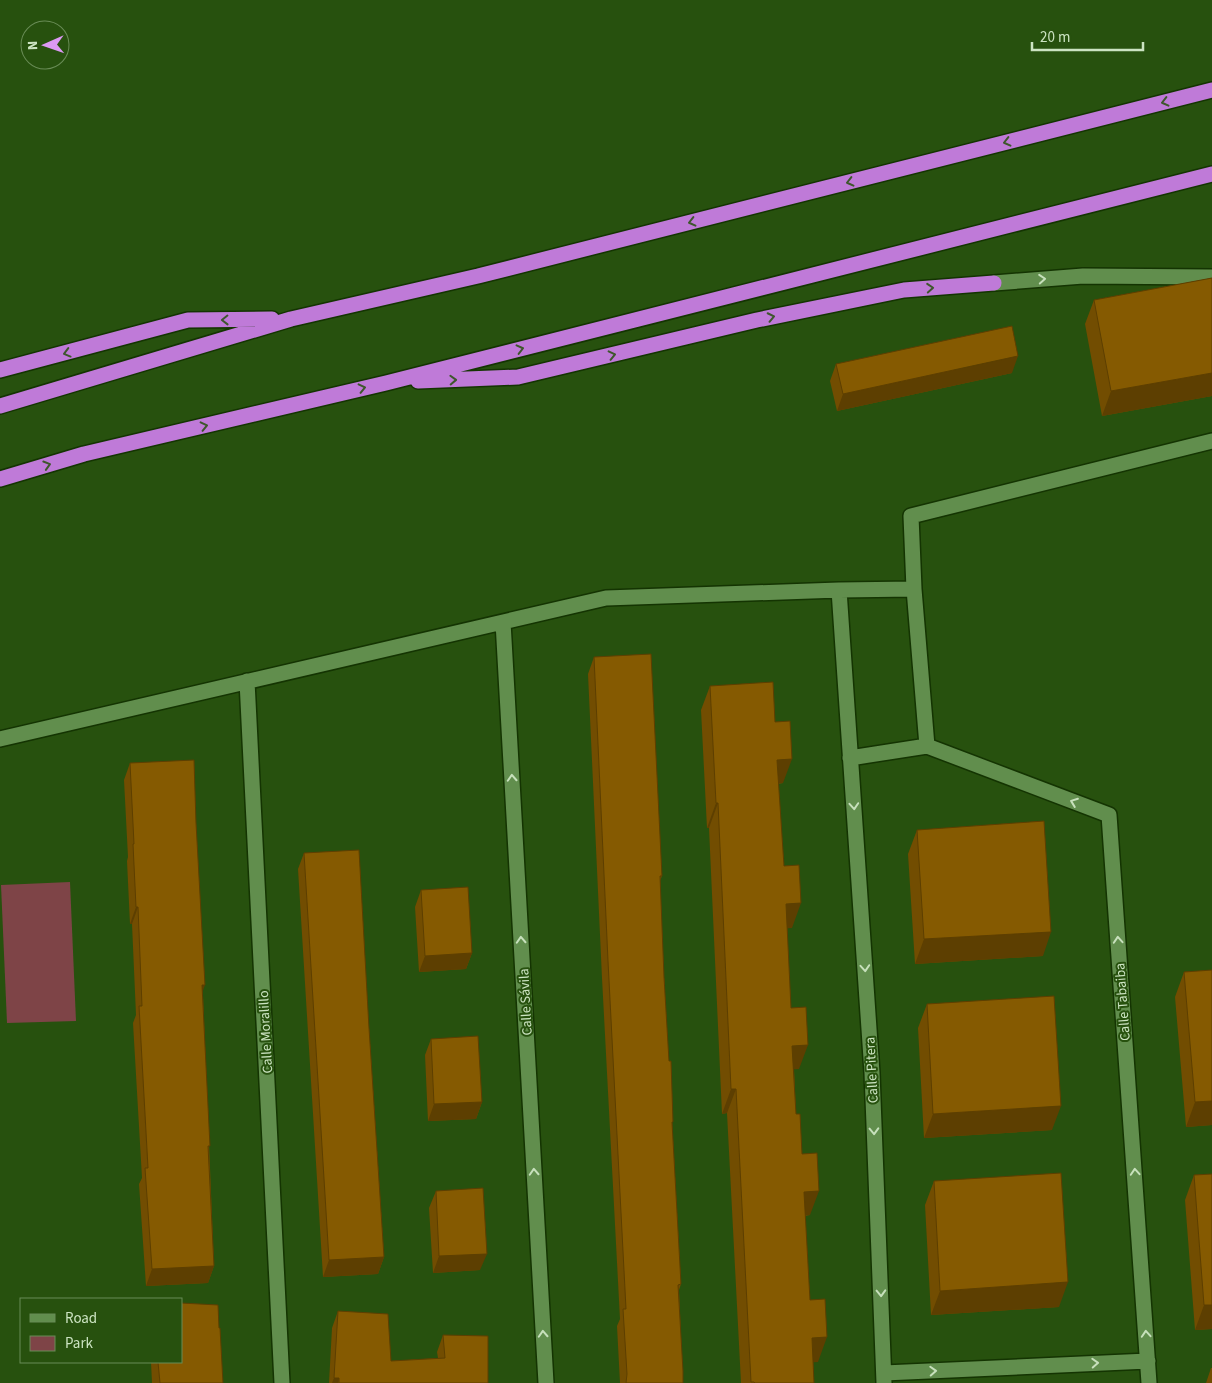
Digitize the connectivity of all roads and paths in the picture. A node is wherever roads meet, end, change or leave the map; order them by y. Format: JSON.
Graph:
{"nodes":[{"id":1,"x":1212,"y":90,"type":"edge"},
{"id":2,"x":1212,"y":174,"type":"edge"},
{"id":3,"x":1212,"y":277,"type":"edge"},
{"id":4,"x":994,"y":283,"type":"joint"},
{"id":5,"x":291,"y":319,"type":"junction"},
{"id":6,"x":0,"y":370,"type":"edge"},
{"id":7,"x":386,"y":383,"type":"junction"},
{"id":8,"x":0,"y":406,"type":"edge"},
{"id":9,"x":1212,"y":441,"type":"edge"},
{"id":10,"x":0,"y":479,"type":"edge"},
{"id":11,"x":914,"y":589,"type":"junction"},
{"id":12,"x":839,"y":590,"type":"junction"},
{"id":13,"x":503,"y":622,"type":"junction"},
{"id":14,"x":247,"y":681,"type":"junction"},
{"id":15,"x":0,"y":739,"type":"edge"},
{"id":16,"x":927,"y":746,"type":"junction"},
{"id":17,"x":850,"y":758,"type":"junction"},
{"id":18,"x":1148,"y":1361,"type":"junction"},
{"id":19,"x":884,"y":1378,"type":"edge"},
{"id":20,"x":282,"y":1383,"type":"edge"},
{"id":21,"x":546,"y":1383,"type":"edge"},
{"id":22,"x":1149,"y":1383,"type":"edge"}],
"edges":[{"from":1,"to":5,"type":"highway","one_way":true},
{"from":7,"to":2,"type":"highway","one_way":true},
{"from":4,"to":3,"type":"street","one_way":true},
{"from":7,"to":4,"type":"highway","one_way":true},
{"from":5,"to":6,"type":"highway","one_way":true},
{"from":5,"to":8,"type":"highway"},
{"from":10,"to":7,"type":"highway","one_way":true},
{"from":9,"to":11,"type":"street"},
{"from":11,"to":12,"type":"street"},
{"from":11,"to":16,"type":"street"},
{"from":12,"to":13,"type":"street"},
{"from":12,"to":17,"type":"street","name":"Calle Pitera"},
{"from":13,"to":14,"type":"street"},
{"from":21,"to":13,"type":"street","name":"Calle Sávila","one_way":true},
{"from":14,"to":15,"type":"street"},
{"from":14,"to":20,"type":"street","name":"Calle Moralillo"},
{"from":16,"to":17,"type":"street"},
{"from":18,"to":16,"type":"street","name":"Calle Tabaiba","one_way":true},
{"from":17,"to":19,"type":"street","name":"Calle Pitera","one_way":true},
{"from":19,"to":18,"type":"street","one_way":true},
{"from":18,"to":22,"type":"street","name":"Calle Tabaiba"}]}
